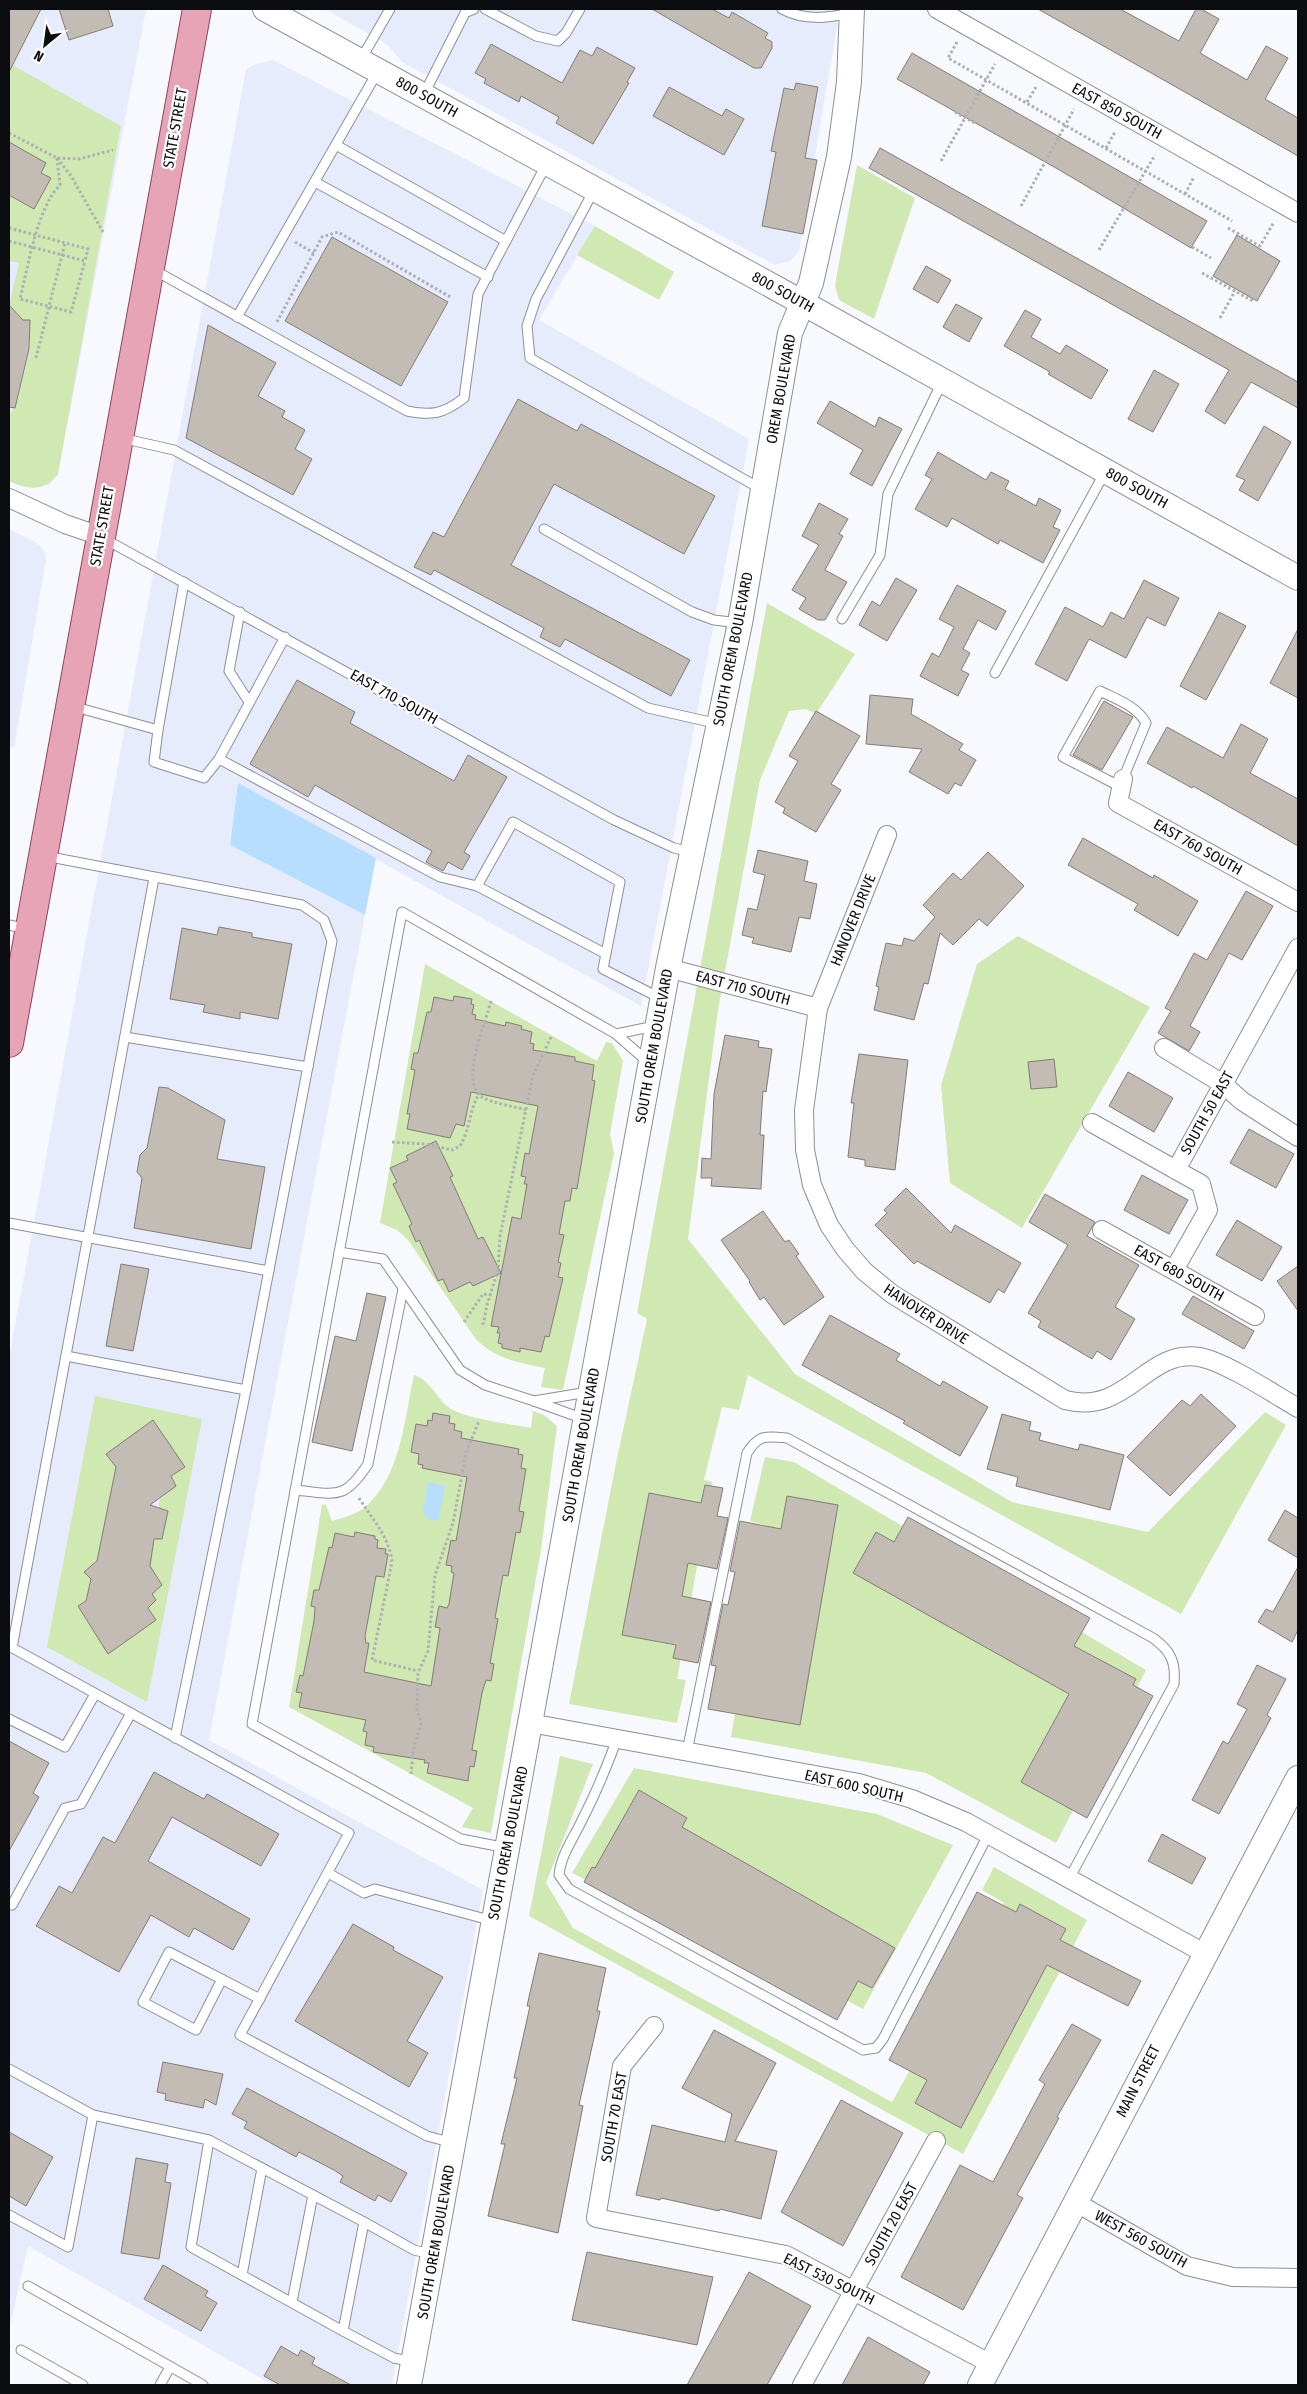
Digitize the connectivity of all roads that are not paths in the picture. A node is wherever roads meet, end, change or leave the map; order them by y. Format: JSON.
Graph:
{"nodes":[{"id":1,"x":197,"y":9,"type":"edge"},
{"id":2,"x":390,"y":9,"type":"edge"},
{"id":3,"x":474,"y":9,"type":"edge"},
{"id":4,"x":485,"y":9,"type":"edge"},
{"id":5,"x":580,"y":9,"type":"edge"},
{"id":6,"x":782,"y":9,"type":"edge"},
{"id":7,"x":937,"y":9,"type":"edge"},
{"id":8,"x":275,"y":11,"type":"edge"},
{"id":9,"x":852,"y":11,"type":"edge"},
{"id":10,"x":369,"y":66,"type":"junction"},
{"id":11,"x":423,"y":95,"type":"junction"},
{"id":12,"x":336,"y":145,"type":"junction"},
{"id":13,"x":547,"y":163,"type":"junction"},
{"id":14,"x":315,"y":182,"type":"junction"},
{"id":15,"x":594,"y":189,"type":"junction"},
{"id":16,"x":1298,"y":213,"type":"edge"},
{"id":17,"x":506,"y":241,"type":"junction"},
{"id":18,"x":150,"y":267,"type":"junction"},
{"id":19,"x":488,"y":277,"type":"junction"},
{"id":20,"x":801,"y":303,"type":"junction"},
{"id":21,"x":238,"y":317,"type":"junction"},
{"id":22,"x":943,"y":380,"type":"junction"},
{"id":23,"x":118,"y":437,"type":"junction"},
{"id":24,"x":1106,"y":471,"type":"junction"},
{"id":25,"x":9,"y":498,"type":"edge"},
{"id":26,"x":762,"y":498,"type":"junction"},
{"id":27,"x":544,"y":529,"type":"dead end"},
{"id":28,"x":100,"y":536,"type":"junction"},
{"id":29,"x":1298,"y":578,"type":"edge"},
{"id":30,"x":184,"y":582,"type":"junction"},
{"id":31,"x":240,"y":612,"type":"junction"},
{"id":32,"x":842,"y":620,"type":"dead end"},
{"id":33,"x":740,"y":623,"type":"junction"},
{"id":34,"x":286,"y":637,"type":"junction"},
{"id":35,"x":995,"y":673,"type":"dead end"},
{"id":36,"x":249,"y":702,"type":"junction"},
{"id":37,"x":69,"y":705,"type":"junction"},
{"id":38,"x":719,"y":724,"type":"junction"},
{"id":39,"x":158,"y":730,"type":"junction"},
{"id":40,"x":219,"y":759,"type":"junction"},
{"id":41,"x":1122,"y":783,"type":"junction"},
{"id":42,"x":887,"y":835,"type":"dead end"},
{"id":43,"x":691,"y":852,"type":"junction"},
{"id":44,"x":42,"y":856,"type":"junction"},
{"id":45,"x":154,"y":878,"type":"junction"},
{"id":46,"x":477,"y":886,"type":"junction"},
{"id":47,"x":1298,"y":902,"type":"edge"},
{"id":48,"x":19,"y":927,"type":"edge"},
{"id":49,"x":1298,"y":948,"type":"edge"},
{"id":50,"x":606,"y":954,"type":"junction"},
{"id":51,"x":668,"y":968,"type":"junction"},
{"id":52,"x":663,"y":999,"type":"junction"},
{"id":53,"x":818,"y":1008,"type":"junction"},
{"id":54,"x":658,"y":1026,"type":"junction"},
{"id":55,"x":616,"y":1034,"type":"junction"},
{"id":56,"x":125,"y":1036,"type":"junction"},
{"id":57,"x":9,"y":1043,"type":"edge"},
{"id":58,"x":1164,"y":1048,"type":"dead end"},
{"id":59,"x":650,"y":1065,"type":"junction"},
{"id":60,"x":308,"y":1067,"type":"junction"},
{"id":61,"x":1224,"y":1084,"type":"junction"},
{"id":62,"x":1092,"y":1124,"type":"dead end"},
{"id":63,"x":1298,"y":1137,"type":"edge"},
{"id":64,"x":1176,"y":1170,"type":"junction"},
{"id":65,"x":9,"y":1223,"type":"edge"},
{"id":66,"x":1102,"y":1230,"type":"dead end"},
{"id":67,"x":88,"y":1237,"type":"junction"},
{"id":68,"x":339,"y":1252,"type":"junction"},
{"id":69,"x":1174,"y":1270,"type":"junction"},
{"id":70,"x":269,"y":1271,"type":"junction"},
{"id":71,"x":403,"y":1288,"type":"junction"},
{"id":72,"x":1256,"y":1316,"type":"dead end"},
{"id":73,"x":66,"y":1356,"type":"junction"},
{"id":74,"x":246,"y":1390,"type":"junction"},
{"id":75,"x":591,"y":1392,"type":"junction"},
{"id":76,"x":534,"y":1401,"type":"junction"},
{"id":77,"x":1298,"y":1408,"type":"edge"},
{"id":78,"x":586,"y":1419,"type":"junction"},
{"id":79,"x":295,"y":1490,"type":"junction"},
{"id":80,"x":10,"y":1647,"type":"edge"},
{"id":81,"x":95,"y":1694,"type":"junction"},
{"id":82,"x":131,"y":1713,"type":"junction"},
{"id":83,"x":9,"y":1719,"type":"edge"},
{"id":84,"x":530,"y":1723,"type":"junction"},
{"id":85,"x":175,"y":1738,"type":"junction"},
{"id":86,"x":617,"y":1739,"type":"junction"},
{"id":87,"x":687,"y":1752,"type":"junction"},
{"id":88,"x":1298,"y":1778,"type":"edge"},
{"id":89,"x":988,"y":1835,"type":"junction"},
{"id":90,"x":508,"y":1848,"type":"junction"},
{"id":91,"x":328,"y":1873,"type":"junction"},
{"id":92,"x":1069,"y":1879,"type":"junction"},
{"id":93,"x":9,"y":1904,"type":"edge"},
{"id":94,"x":494,"y":1921,"type":"junction"},
{"id":95,"x":1204,"y":1953,"type":"junction"},
{"id":96,"x":222,"y":1979,"type":"junction"},
{"id":97,"x":260,"y":1999,"type":"junction"},
{"id":98,"x":654,"y":2026,"type":"dead end"},
{"id":99,"x":9,"y":2069,"type":"edge"},
{"id":100,"x":93,"y":2115,"type":"junction"},
{"id":101,"x":209,"y":2140,"type":"junction"},
{"id":102,"x":936,"y":2141,"type":"dead end"},
{"id":103,"x":454,"y":2143,"type":"junction"},
{"id":104,"x":262,"y":2168,"type":"junction"},
{"id":105,"x":313,"y":2195,"type":"junction"},
{"id":106,"x":1075,"y":2202,"type":"junction"},
{"id":107,"x":9,"y":2215,"type":"edge"},
{"id":108,"x":596,"y":2218,"type":"joint"},
{"id":109,"x":364,"y":2222,"type":"junction"},
{"id":110,"x":433,"y":2254,"type":"junction"},
{"id":111,"x":242,"y":2275,"type":"junction"},
{"id":112,"x":1298,"y":2278,"type":"edge"},
{"id":113,"x":28,"y":2286,"type":"dead end"},
{"id":114,"x":854,"y":2289,"type":"junction"},
{"id":115,"x":292,"y":2302,"type":"junction"},
{"id":116,"x":343,"y":2331,"type":"junction"},
{"id":117,"x":21,"y":2350,"type":"dead end"},
{"id":118,"x":414,"y":2362,"type":"junction"},
{"id":119,"x":991,"y":2364,"type":"junction"},
{"id":120,"x":170,"y":2366,"type":"junction"},
{"id":121,"x":83,"y":2385,"type":"edge"},
{"id":122,"x":160,"y":2385,"type":"edge"},
{"id":123,"x":203,"y":2385,"type":"edge"},
{"id":124,"x":410,"y":2385,"type":"edge"},
{"id":125,"x":802,"y":2385,"type":"edge"},
{"id":126,"x":980,"y":2385,"type":"edge"}],
"edges":[{"from":1,"to":18,"type":"main road","name":"STATE STREET"},
{"from":2,"to":10,"type":"lane"},
{"from":3,"to":11,"type":"lane"},
{"from":4,"to":5,"type":"lane"},
{"from":6,"to":9,"type":"lane"},
{"from":7,"to":16,"type":"street","name":"EAST 850 SOUTH"},
{"from":8,"to":10,"type":"street","name":"800 SOUTH"},
{"from":9,"to":20,"type":"street","name":"OREM BOULEVARD"},
{"from":10,"to":11,"type":"street","name":"800 SOUTH"},
{"from":10,"to":12,"type":"lane"},
{"from":11,"to":13,"type":"street","name":"800 SOUTH"},
{"from":12,"to":14,"type":"lane"},
{"from":12,"to":17,"type":"lane"},
{"from":13,"to":15,"type":"street","name":"800 SOUTH"},
{"from":13,"to":17,"type":"lane"},
{"from":14,"to":19,"type":"lane"},
{"from":14,"to":21,"type":"lane"},
{"from":15,"to":20,"type":"street","name":"800 SOUTH"},
{"from":15,"to":26,"type":"lane"},
{"from":17,"to":19,"type":"lane"},
{"from":18,"to":21,"type":"lane"},
{"from":18,"to":23,"type":"main road","name":"STATE STREET"},
{"from":19,"to":21,"type":"lane"},
{"from":20,"to":22,"type":"street","name":"800 SOUTH"},
{"from":20,"to":26,"type":"street","name":"OREM BOULEVARD"},
{"from":22,"to":24,"type":"street","name":"800 SOUTH"},
{"from":22,"to":32,"type":"lane"},
{"from":23,"to":28,"type":"main road","name":"STATE STREET"},
{"from":23,"to":38,"type":"lane"},
{"from":24,"to":29,"type":"street","name":"800 SOUTH"},
{"from":24,"to":35,"type":"lane"},
{"from":25,"to":28,"type":"street"},
{"from":26,"to":33,"type":"street","name":"SOUTH OREM BOULEVARD"},
{"from":27,"to":33,"type":"lane"},
{"from":28,"to":30,"type":"lane","name":"EAST 710 SOUTH"},
{"from":28,"to":37,"type":"main road","name":"STATE STREET"},
{"from":30,"to":31,"type":"lane","name":"EAST 710 SOUTH"},
{"from":30,"to":39,"type":"lane"},
{"from":31,"to":34,"type":"lane","name":"EAST 710 SOUTH"},
{"from":31,"to":36,"type":"lane"},
{"from":33,"to":38,"type":"street","name":"SOUTH OREM BOULEVARD"},
{"from":34,"to":36,"type":"lane"},
{"from":34,"to":43,"type":"lane","name":"EAST 710 SOUTH"},
{"from":36,"to":40,"type":"lane"},
{"from":37,"to":39,"type":"lane"},
{"from":37,"to":44,"type":"main road","name":"STATE STREET"},
{"from":38,"to":43,"type":"street","name":"SOUTH OREM BOULEVARD"},
{"from":39,"to":40,"type":"lane"},
{"from":40,"to":46,"type":"lane"},
{"from":41,"to":41,"type":"lane"},
{"from":41,"to":47,"type":"street","name":"EAST 760 SOUTH"},
{"from":42,"to":53,"type":"street","name":"HANOVER DRIVE"},
{"from":43,"to":51,"type":"street","name":"SOUTH OREM BOULEVARD"},
{"from":44,"to":45,"type":"lane"},
{"from":44,"to":48,"type":"main road","name":"STATE STREET"},
{"from":45,"to":56,"type":"lane"},
{"from":45,"to":60,"type":"lane"},
{"from":46,"to":50,"type":"lane"},
{"from":46,"to":50,"type":"lane"},
{"from":48,"to":57,"type":"main road","name":"STATE STREET"},
{"from":49,"to":61,"type":"street","name":"SOUTH 50 EAST"},
{"from":50,"to":52,"type":"lane"},
{"from":51,"to":52,"type":"street","name":"SOUTH OREM BOULEVARD"},
{"from":51,"to":53,"type":"street","name":"EAST 710 SOUTH"},
{"from":52,"to":54,"type":"street","name":"SOUTH OREM BOULEVARD"},
{"from":53,"to":77,"type":"street","name":"HANOVER DRIVE"},
{"from":54,"to":55,"type":"lane"},
{"from":54,"to":59,"type":"street","name":"SOUTH OREM BOULEVARD"},
{"from":55,"to":59,"type":"lane"},
{"from":55,"to":68,"type":"lane"},
{"from":56,"to":60,"type":"lane"},
{"from":56,"to":67,"type":"lane"},
{"from":58,"to":61,"type":"street"},
{"from":59,"to":75,"type":"street","name":"SOUTH OREM BOULEVARD"},
{"from":60,"to":70,"type":"lane"},
{"from":61,"to":63,"type":"street"},
{"from":61,"to":64,"type":"street","name":"SOUTH 50 EAST"},
{"from":62,"to":64,"type":"street"},
{"from":64,"to":69,"type":"street","name":"SOUTH 50 EAST"},
{"from":65,"to":67,"type":"lane"},
{"from":66,"to":69,"type":"street","name":"EAST 680 SOUTH"},
{"from":67,"to":70,"type":"lane"},
{"from":67,"to":73,"type":"lane"},
{"from":68,"to":71,"type":"lane"},
{"from":68,"to":79,"type":"lane"},
{"from":69,"to":72,"type":"street","name":"EAST 680 SOUTH"},
{"from":70,"to":74,"type":"lane"},
{"from":71,"to":76,"type":"lane"},
{"from":71,"to":79,"type":"lane"},
{"from":73,"to":74,"type":"lane"},
{"from":73,"to":80,"type":"lane"},
{"from":74,"to":85,"type":"lane"},
{"from":75,"to":76,"type":"lane"},
{"from":75,"to":78,"type":"street","name":"SOUTH OREM BOULEVARD"},
{"from":76,"to":78,"type":"lane"},
{"from":78,"to":84,"type":"street","name":"SOUTH OREM BOULEVARD"},
{"from":79,"to":90,"type":"lane"},
{"from":80,"to":81,"type":"lane"},
{"from":81,"to":82,"type":"lane"},
{"from":81,"to":83,"type":"lane"},
{"from":82,"to":85,"type":"lane"},
{"from":82,"to":93,"type":"lane"},
{"from":84,"to":86,"type":"street","name":"EAST 600 SOUTH"},
{"from":84,"to":90,"type":"street","name":"SOUTH OREM BOULEVARD"},
{"from":85,"to":91,"type":"lane"},
{"from":86,"to":87,"type":"street","name":"EAST 600 SOUTH"},
{"from":86,"to":89,"type":"lane"},
{"from":87,"to":89,"type":"street","name":"EAST 600 SOUTH"},
{"from":87,"to":92,"type":"lane"},
{"from":88,"to":95,"type":"street","name":"MAIN STREET"},
{"from":89,"to":92,"type":"street","name":"EAST 600 SOUTH"},
{"from":90,"to":94,"type":"street","name":"SOUTH OREM BOULEVARD"},
{"from":91,"to":94,"type":"lane"},
{"from":91,"to":97,"type":"lane"},
{"from":92,"to":95,"type":"street","name":"EAST 600 SOUTH"},
{"from":94,"to":103,"type":"street","name":"SOUTH OREM BOULEVARD"},
{"from":95,"to":106,"type":"street","name":"MAIN STREET"},
{"from":96,"to":96,"type":"lane"},
{"from":96,"to":97,"type":"lane"},
{"from":97,"to":103,"type":"lane"},
{"from":98,"to":108,"type":"street","name":"SOUTH 70 EAST"},
{"from":99,"to":100,"type":"lane"},
{"from":100,"to":101,"type":"lane"},
{"from":100,"to":107,"type":"lane"},
{"from":101,"to":104,"type":"lane"},
{"from":101,"to":111,"type":"lane"},
{"from":102,"to":114,"type":"street","name":"SOUTH 20 EAST"},
{"from":103,"to":110,"type":"street","name":"SOUTH OREM BOULEVARD"},
{"from":104,"to":105,"type":"lane"},
{"from":104,"to":111,"type":"lane"},
{"from":105,"to":109,"type":"lane"},
{"from":105,"to":115,"type":"lane"},
{"from":106,"to":112,"type":"street","name":"WEST 560 SOUTH"},
{"from":106,"to":119,"type":"street","name":"MAIN STREET"},
{"from":108,"to":114,"type":"street","name":"EAST 530 SOUTH"},
{"from":109,"to":110,"type":"lane"},
{"from":109,"to":116,"type":"lane"},
{"from":110,"to":118,"type":"street","name":"SOUTH OREM BOULEVARD"},
{"from":111,"to":115,"type":"lane"},
{"from":113,"to":120,"type":"lane"},
{"from":114,"to":119,"type":"street","name":"EAST 530 SOUTH"},
{"from":114,"to":125,"type":"street","name":"SOUTH 20 EAST"},
{"from":115,"to":116,"type":"lane"},
{"from":116,"to":118,"type":"lane"},
{"from":117,"to":121,"type":"lane"},
{"from":118,"to":124,"type":"street","name":"SOUTH OREM BOULEVARD"},
{"from":119,"to":126,"type":"street","name":"MAIN STREET"},
{"from":120,"to":122,"type":"lane"},
{"from":120,"to":123,"type":"lane"}]}
